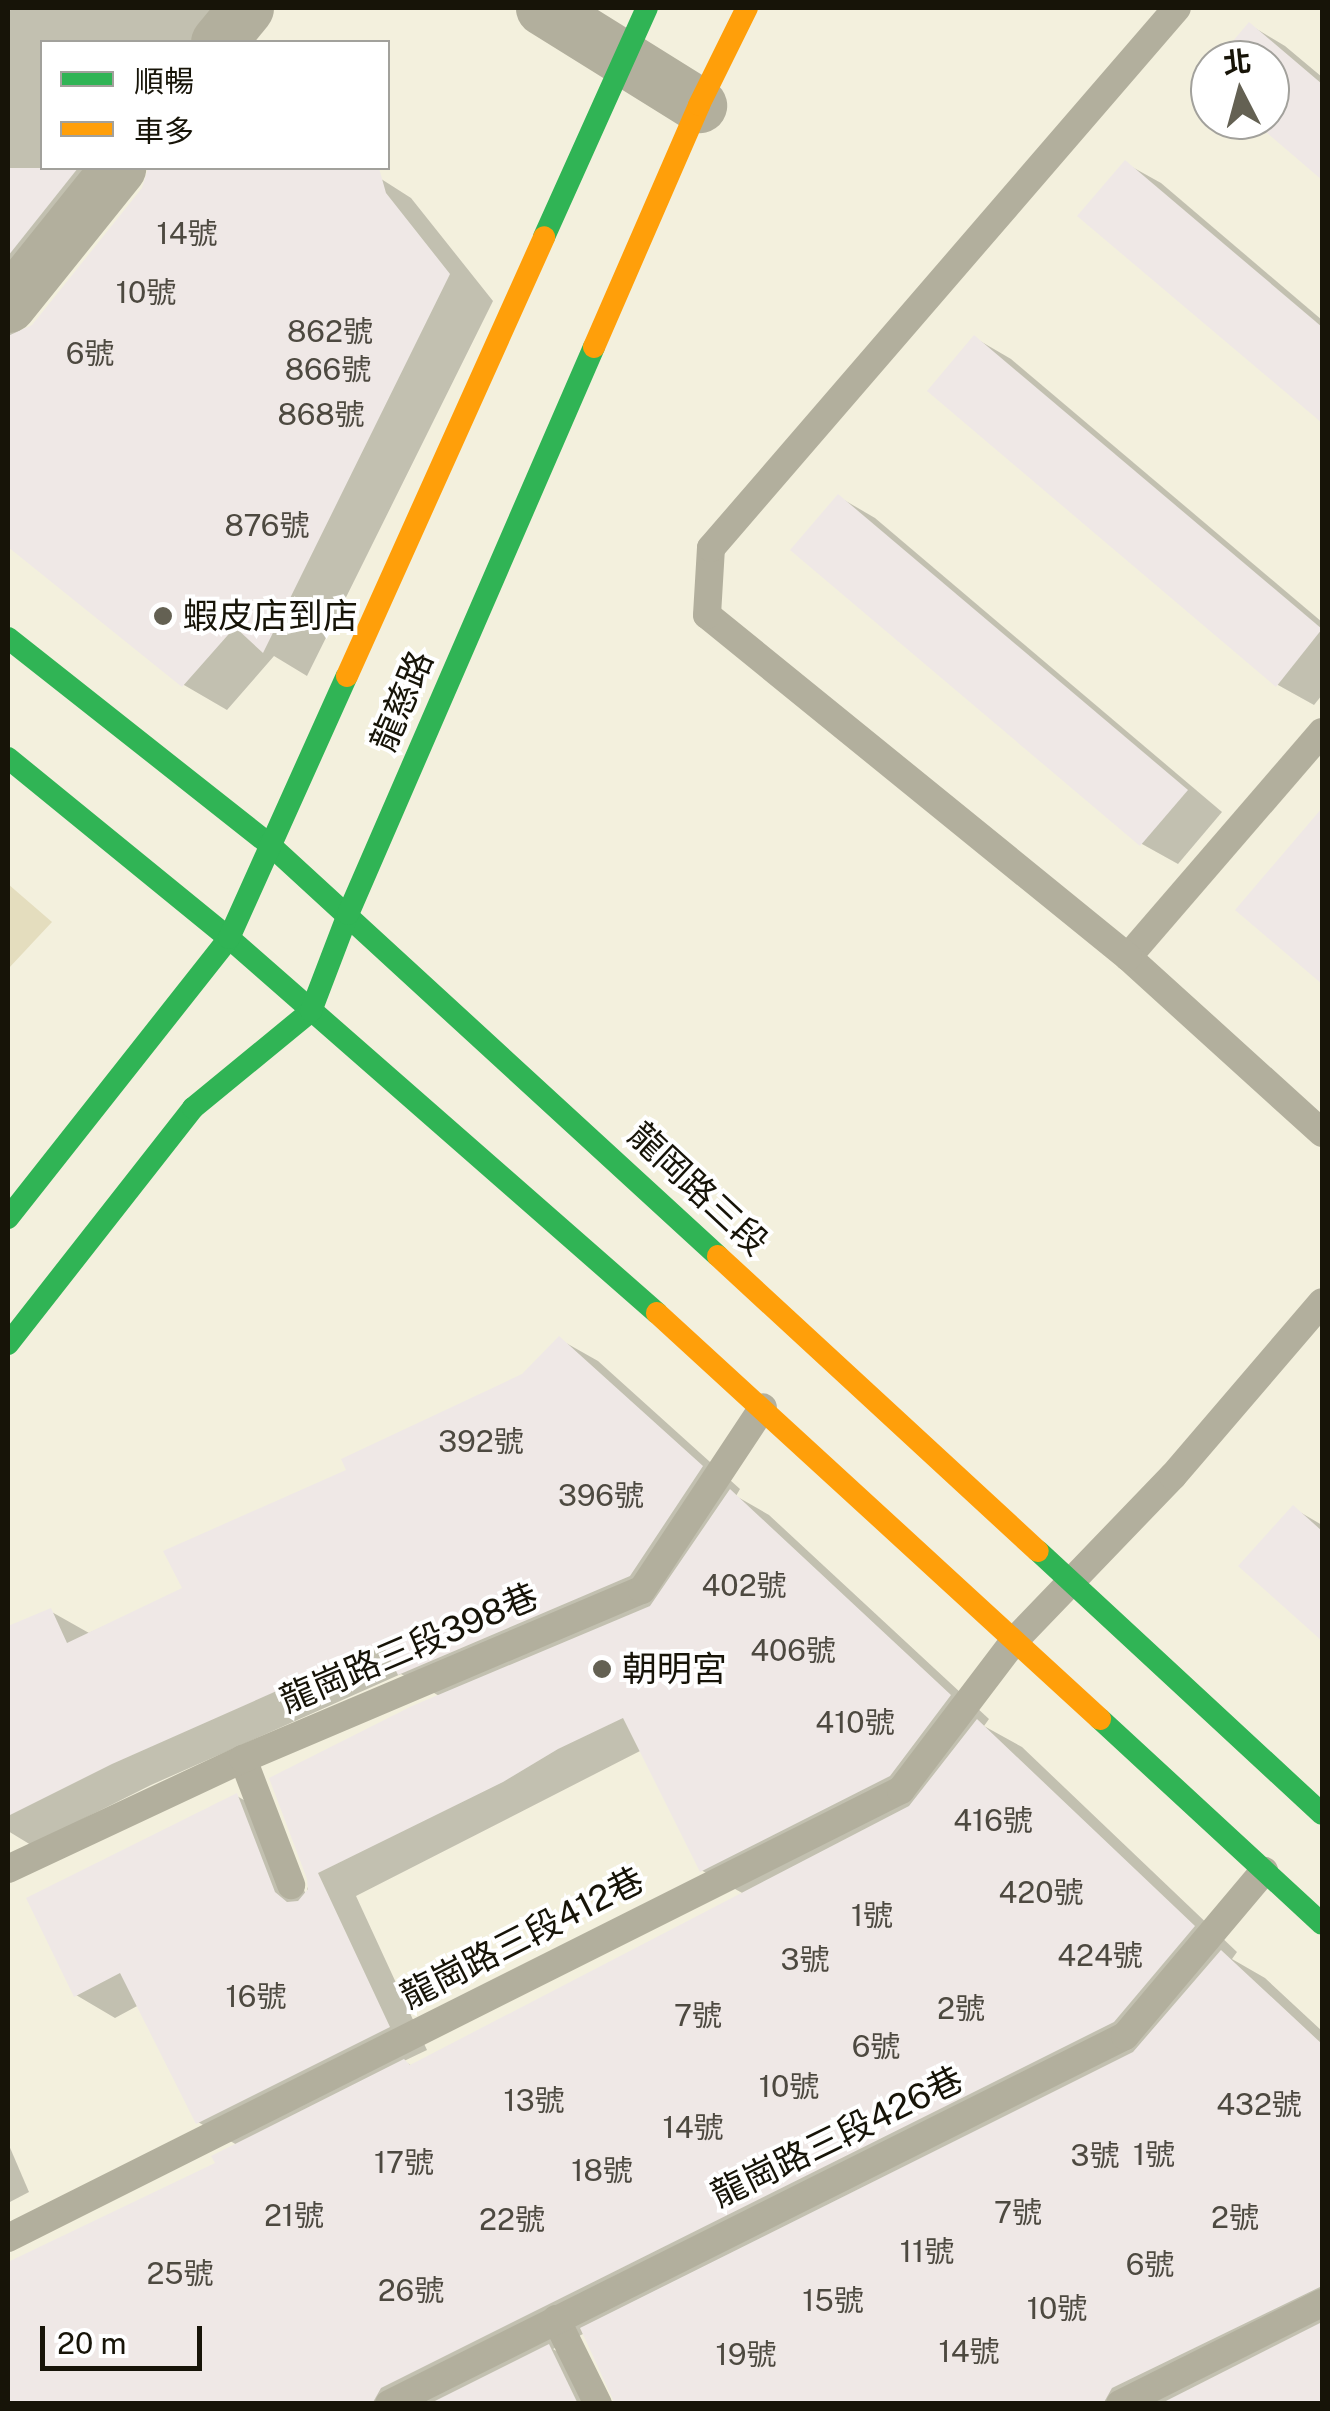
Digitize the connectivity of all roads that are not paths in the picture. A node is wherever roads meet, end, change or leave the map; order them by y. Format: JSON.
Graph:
{"nodes":[{"id":1,"x":246,"y":8,"type":"edge"},
{"id":2,"x":543,"y":8,"type":"edge"},
{"id":3,"x":647,"y":8,"type":"edge"},
{"id":4,"x":747,"y":8,"type":"edge"},
{"id":5,"x":1177,"y":8,"type":"edge"},
{"id":6,"x":220,"y":40,"type":"edge"},
{"id":7,"x":623,"y":56,"type":"junction"},
{"id":8,"x":698,"y":105,"type":"junction"},
{"id":9,"x":116,"y":170,"type":"edge"},
{"id":10,"x":8,"y":305,"type":"edge"},
{"id":11,"x":8,"y":638,"type":"edge"},
{"id":12,"x":1322,"y":732,"type":"edge"},
{"id":13,"x":8,"y":758,"type":"edge"},
{"id":14,"x":268,"y":844,"type":"junction"},
{"id":15,"x":348,"y":914,"type":"junction"},
{"id":16,"x":229,"y":938,"type":"junction"},
{"id":17,"x":1128,"y":958,"type":"junction"},
{"id":18,"x":311,"y":1012,"type":"junction"},
{"id":19,"x":1322,"y":1133,"type":"edge"},
{"id":20,"x":8,"y":1218,"type":"edge"},
{"id":21,"x":1322,"y":1302,"type":"edge"},
{"id":22,"x":8,"y":1344,"type":"edge"},
{"id":23,"x":763,"y":1407,"type":"junction"},
{"id":24,"x":1073,"y":1582,"type":"junction"},
{"id":25,"x":1015,"y":1640,"type":"junction"},
{"id":26,"x":243,"y":1759,"type":"junction"},
{"id":27,"x":1322,"y":1814,"type":"edge"},
{"id":28,"x":8,"y":1868,"type":"edge"},
{"id":29,"x":1264,"y":1871,"type":"junction"},
{"id":30,"x":291,"y":1884,"type":"dead end"},
{"id":31,"x":1322,"y":1924,"type":"edge"},
{"id":32,"x":8,"y":2238,"type":"edge"},
{"id":33,"x":1322,"y":2304,"type":"edge"},
{"id":34,"x":556,"y":2319,"type":"junction"},
{"id":35,"x":389,"y":2404,"type":"edge"},
{"id":36,"x":598,"y":2404,"type":"edge"},
{"id":37,"x":1120,"y":2404,"type":"edge"}],
"edges":[{"from":1,"to":6,"type":"street"},
{"from":2,"to":7,"type":"street"},
{"from":3,"to":7,"type":"main road","name":"龍慈路"},
{"from":4,"to":8,"type":"main road","name":"龍慈路"},
{"from":5,"to":17,"type":"lane"},
{"from":7,"to":8,"type":"street"},
{"from":7,"to":14,"type":"main road","name":"龍慈路"},
{"from":8,"to":15,"type":"main road","name":"龍慈路"},
{"from":9,"to":10,"type":"street"},
{"from":11,"to":14,"type":"main road","name":"龍岡路三段"},
{"from":12,"to":17,"type":"lane"},
{"from":13,"to":16,"type":"main road"},
{"from":14,"to":15,"type":"main road","name":"龍岡路三段"},
{"from":14,"to":16,"type":"main road","name":"龍慈路"},
{"from":15,"to":18,"type":"main road","name":"龍慈路"},
{"from":15,"to":24,"type":"main road","name":"龍岡路三段"},
{"from":16,"to":18,"type":"main road"},
{"from":16,"to":20,"type":"main road","name":"龍慈路"},
{"from":17,"to":19,"type":"lane"},
{"from":18,"to":22,"type":"main road"},
{"from":18,"to":23,"type":"main road"},
{"from":21,"to":24,"type":"lane","name":"龍崗路三段412巷"},
{"from":23,"to":25,"type":"main road"},
{"from":23,"to":26,"type":"lane","name":"龍崗路三段398巷"},
{"from":24,"to":25,"type":"lane","name":"龍崗路三段412巷"},
{"from":24,"to":27,"type":"main road","name":"龍岡路三段"},
{"from":25,"to":29,"type":"main road"},
{"from":25,"to":32,"type":"lane","name":"龍崗路三段412巷"},
{"from":26,"to":28,"type":"lane","name":"龍崗路三段398巷"},
{"from":26,"to":30,"type":"lane"},
{"from":29,"to":31,"type":"main road"},
{"from":29,"to":34,"type":"lane","name":"龍崗路三段426巷"},
{"from":33,"to":37,"type":"lane"},
{"from":34,"to":35,"type":"lane","name":"龍崗路三段426巷"},
{"from":34,"to":36,"type":"lane"}]}
